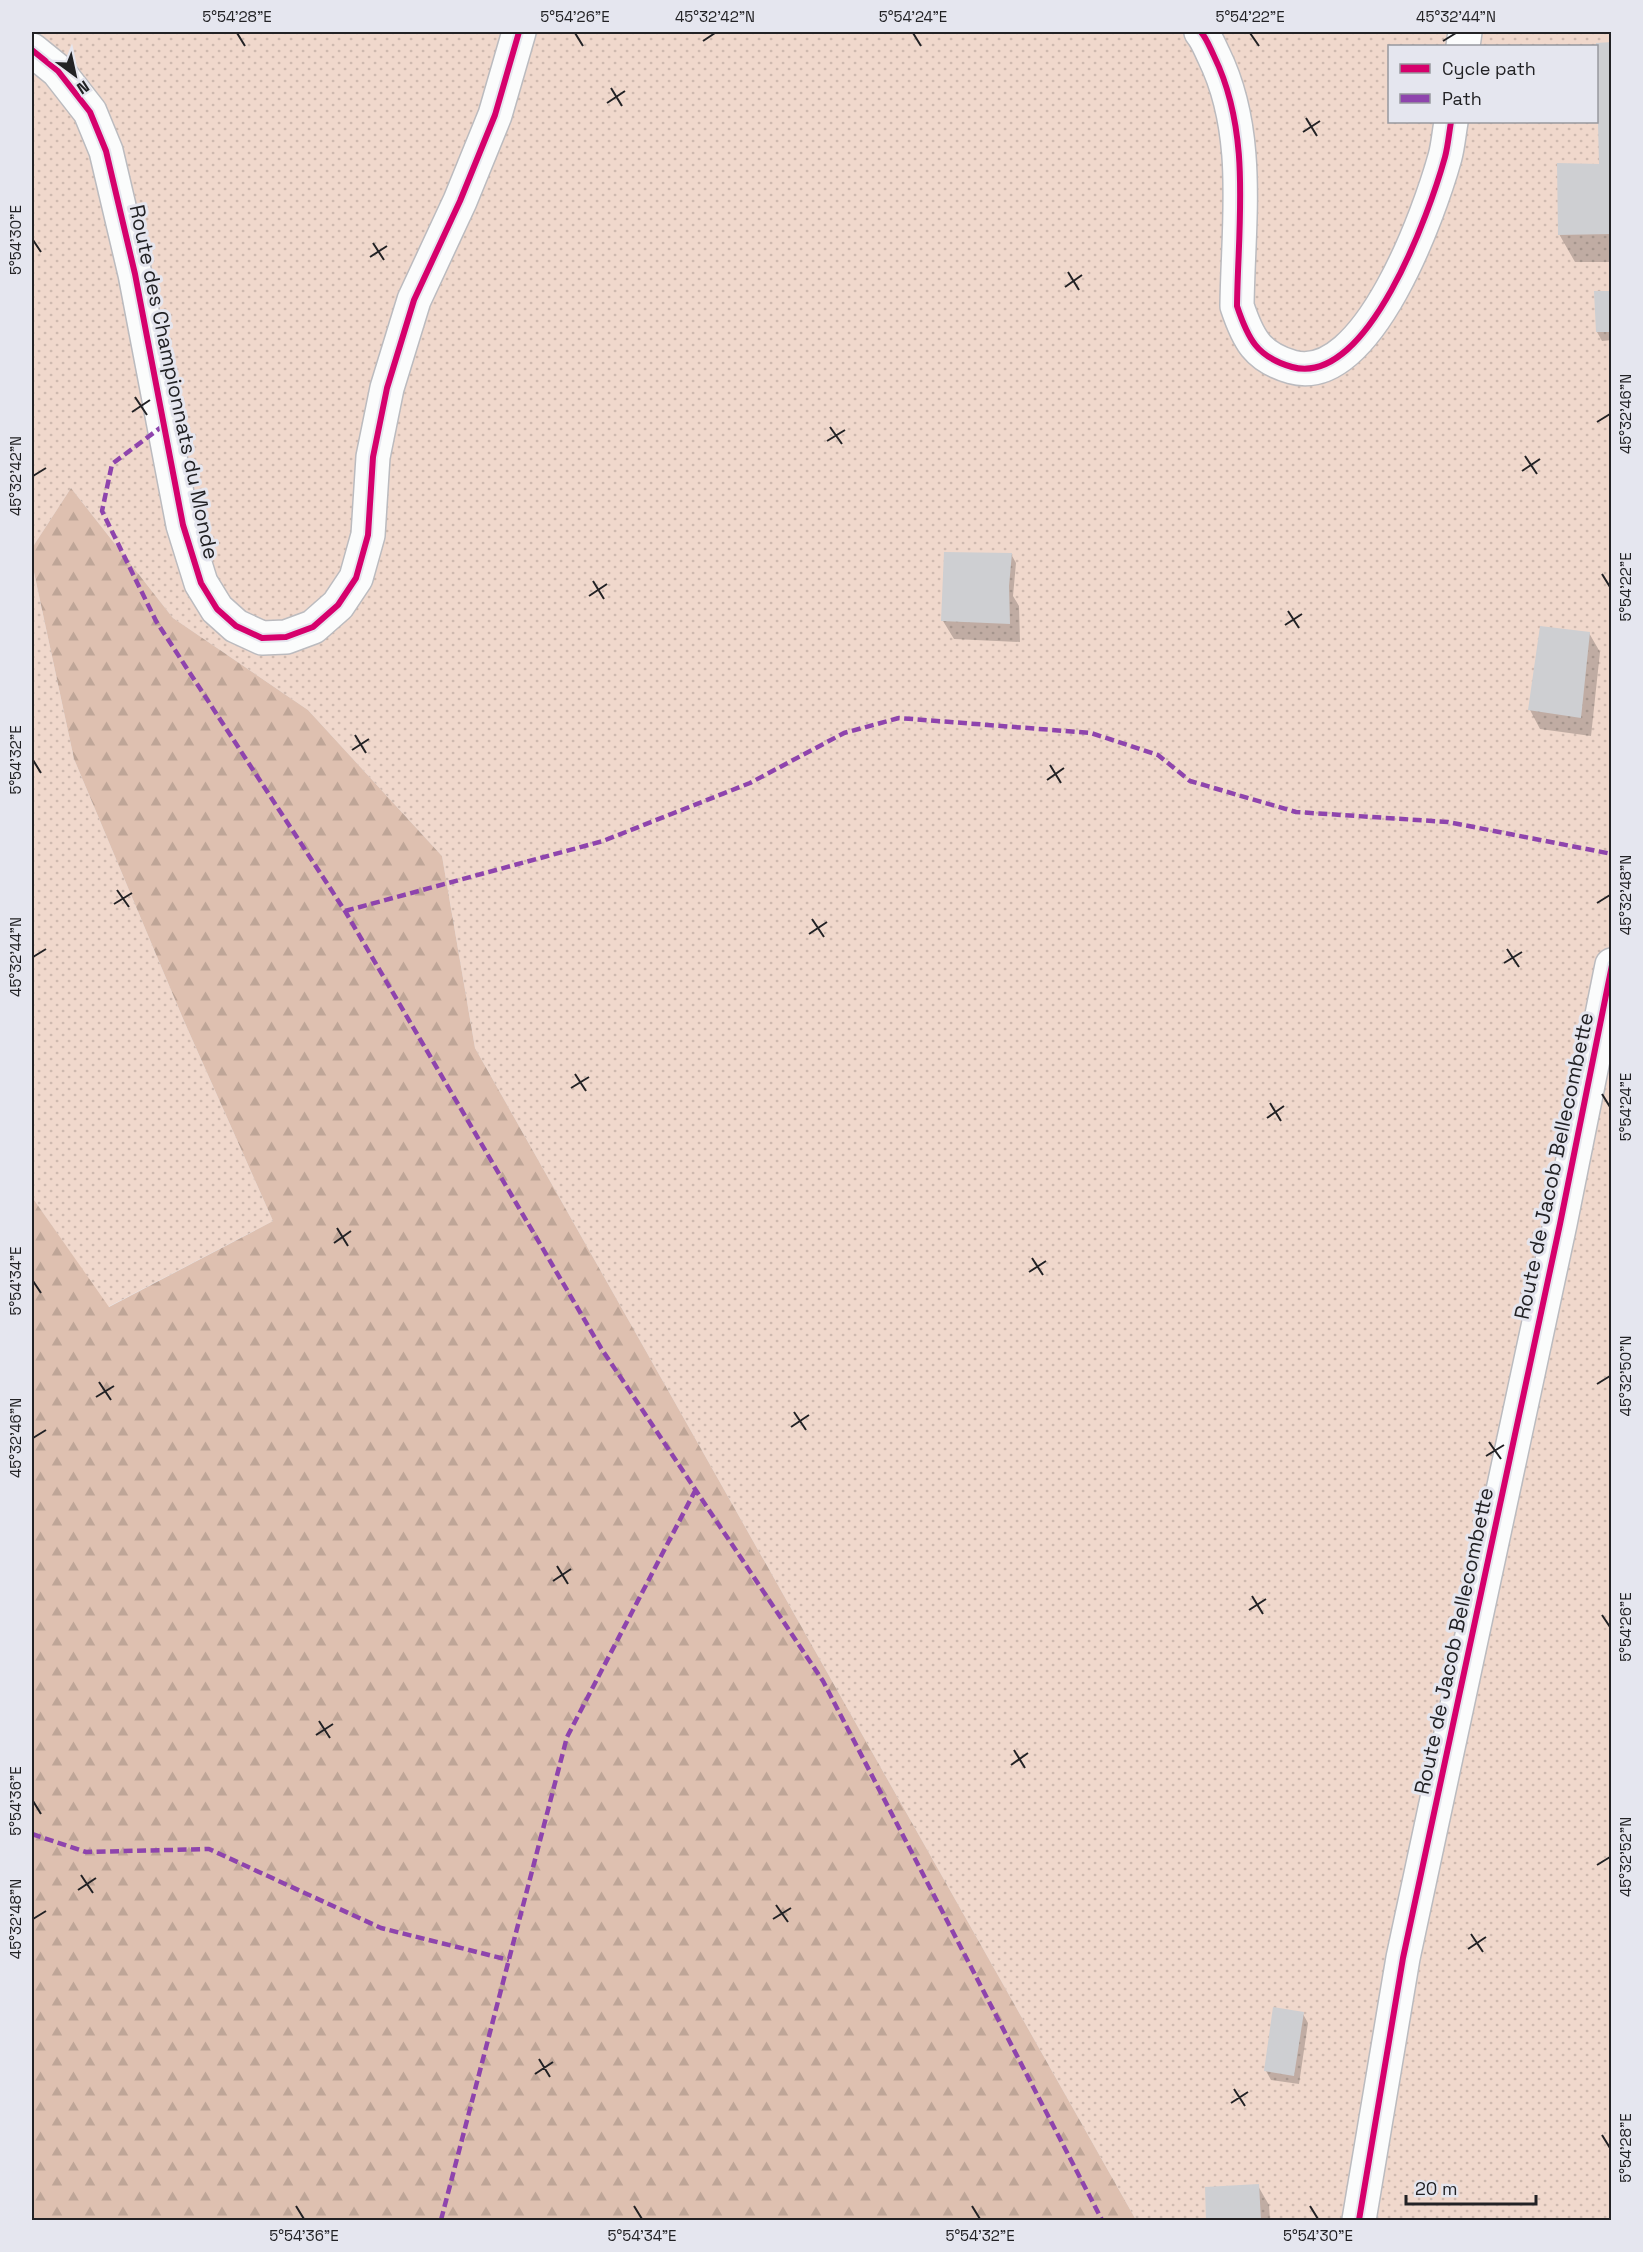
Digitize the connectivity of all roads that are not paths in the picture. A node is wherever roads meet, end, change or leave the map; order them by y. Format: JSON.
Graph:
{"nodes":[{"id":1,"x":519,"y":32,"type":"edge"},
{"id":2,"x":1201,"y":32,"type":"edge"},
{"id":3,"x":32,"y":50,"type":"edge"},
{"id":4,"x":1451,"y":123,"type":"edge"},
{"id":5,"x":1611,"y":965,"type":"edge"},
{"id":6,"x":1359,"y":2220,"type":"edge"}],
"edges":[{"from":1,"to":3,"type":"street","name":"Route des Championnats du Monde"},
{"from":2,"to":4,"type":"street"},
{"from":5,"to":6,"type":"street","name":"Route de Jacob Bellecombette"}]}
